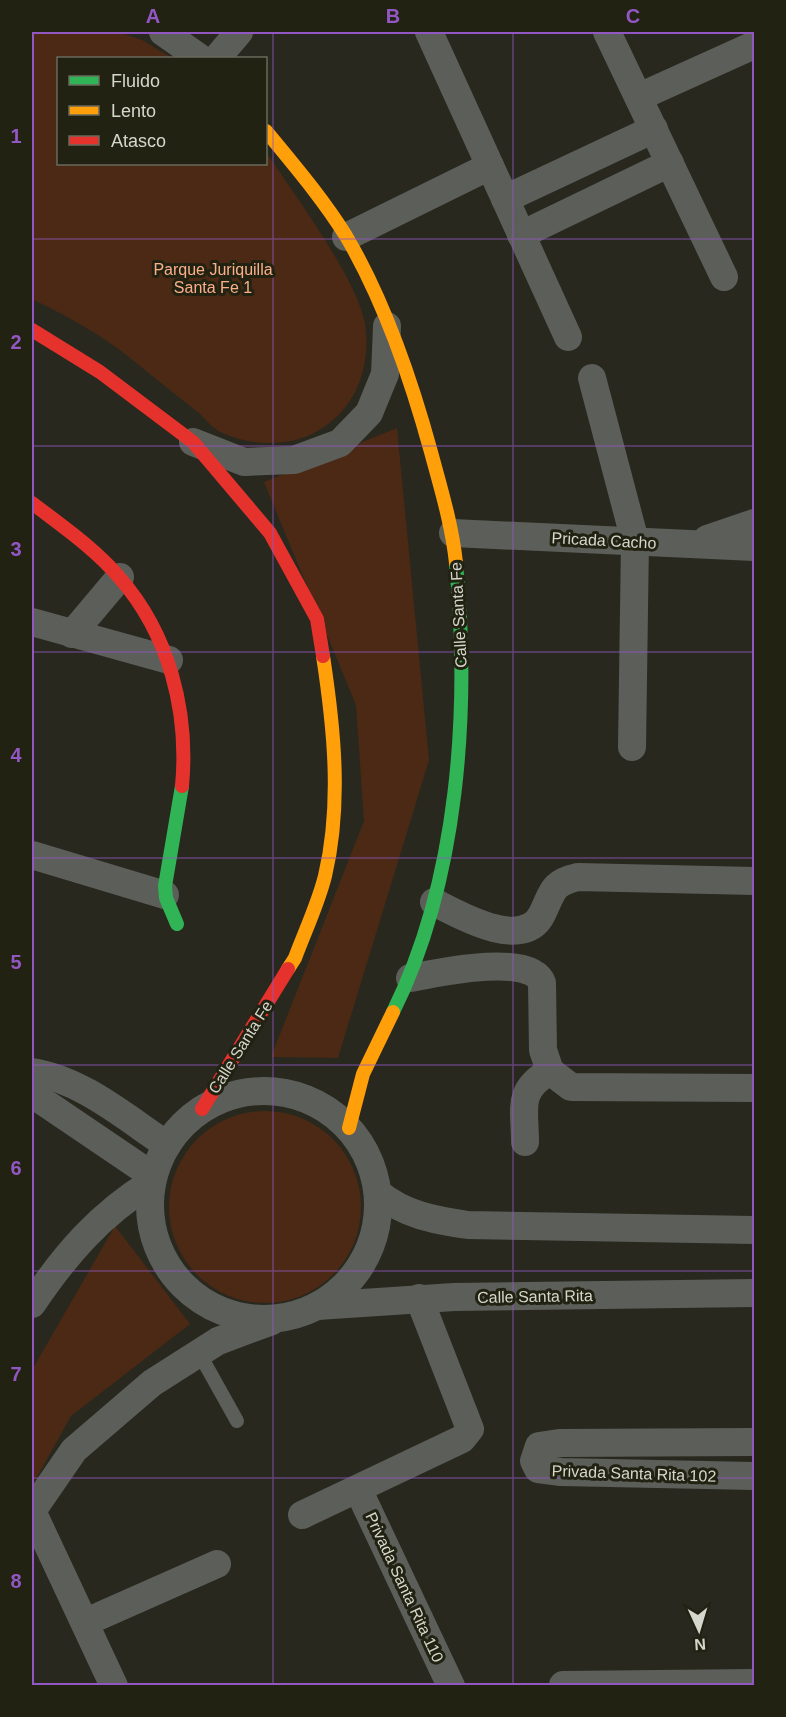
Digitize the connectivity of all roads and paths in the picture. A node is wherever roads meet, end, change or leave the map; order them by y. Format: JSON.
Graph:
{"nodes":[{"id":1,"x":163,"y":32,"type":"edge"},
{"id":2,"x":238,"y":32,"type":"edge"},
{"id":3,"x":429,"y":32,"type":"edge"},
{"id":4,"x":608,"y":32,"type":"edge"},
{"id":5,"x":754,"y":45,"type":"edge"},
{"id":6,"x":199,"y":57,"type":"edge"},
{"id":7,"x":218,"y":57,"type":"edge"},
{"id":8,"x":639,"y":97,"type":"junction"},
{"id":9,"x":654,"y":129,"type":"junction"},
{"id":10,"x":267,"y":132,"type":"edge"},
{"id":11,"x":670,"y":163,"type":"junction"},
{"id":12,"x":490,"y":166,"type":"junction"},
{"id":13,"x":505,"y":199,"type":"junction"},
{"id":14,"x":521,"y":235,"type":"junction"},
{"id":15,"x":346,"y":237,"type":"junction"},
{"id":16,"x":724,"y":277,"type":"dead end"},
{"id":17,"x":387,"y":321,"type":"junction"},
{"id":18,"x":32,"y":330,"type":"edge"},
{"id":19,"x":568,"y":337,"type":"dead end"},
{"id":20,"x":592,"y":378,"type":"dead end"},
{"id":21,"x":193,"y":442,"type":"junction"},
{"id":22,"x":32,"y":503,"type":"edge"},
{"id":23,"x":754,"y":523,"type":"edge"},
{"id":24,"x":453,"y":533,"type":"junction"},
{"id":25,"x":635,"y":541,"type":"junction"},
{"id":26,"x":691,"y":544,"type":"junction"},
{"id":27,"x":754,"y":547,"type":"edge"},
{"id":28,"x":120,"y":577,"type":"junction"},
{"id":29,"x":32,"y":622,"type":"edge"},
{"id":30,"x":72,"y":634,"type":"junction"},
{"id":31,"x":169,"y":660,"type":"junction"},
{"id":32,"x":632,"y":747,"type":"dead end"},
{"id":33,"x":32,"y":855,"type":"edge"},
{"id":34,"x":754,"y":881,"type":"edge"},
{"id":35,"x":165,"y":895,"type":"junction"},
{"id":36,"x":434,"y":902,"type":"junction"},
{"id":37,"x":177,"y":924,"type":"dead end"},
{"id":38,"x":482,"y":926,"type":"junction"},
{"id":39,"x":480,"y":967,"type":"junction"},
{"id":40,"x":410,"y":978,"type":"junction"},
{"id":41,"x":550,"y":1071,"type":"junction"},
{"id":42,"x":35,"y":1083,"type":"edge"},
{"id":43,"x":754,"y":1088,"type":"edge"},
{"id":44,"x":202,"y":1109,"type":"junction"},
{"id":45,"x":349,"y":1128,"type":"junction"},
{"id":46,"x":525,"y":1142,"type":"dead end"},
{"id":47,"x":167,"y":1145,"type":"junction"},
{"id":48,"x":152,"y":1179,"type":"junction"},
{"id":49,"x":378,"y":1192,"type":"junction"},
{"id":50,"x":754,"y":1230,"type":"edge"},
{"id":51,"x":754,"y":1293,"type":"edge"},
{"id":52,"x":419,"y":1298,"type":"junction"},
{"id":53,"x":32,"y":1304,"type":"edge"},
{"id":54,"x":316,"y":1306,"type":"junction"},
{"id":55,"x":283,"y":1317,"type":"junction"},
{"id":56,"x":199,"y":1353,"type":"junction"},
{"id":57,"x":237,"y":1421,"type":"dead end"},
{"id":58,"x":754,"y":1442,"type":"edge"},
{"id":59,"x":754,"y":1476,"type":"edge"},
{"id":60,"x":358,"y":1489,"type":"junction"},
{"id":61,"x":32,"y":1511,"type":"edge"},
{"id":62,"x":302,"y":1515,"type":"dead end"},
{"id":63,"x":217,"y":1564,"type":"dead end"},
{"id":64,"x":86,"y":1622,"type":"junction"},
{"id":65,"x":754,"y":1683,"type":"edge"},
{"id":66,"x":563,"y":1685,"type":"edge"},
{"id":67,"x":114,"y":1686,"type":"edge"},
{"id":68,"x":451,"y":1686,"type":"edge"}],
"edges":[{"from":1,"to":6,"type":"street"},
{"from":2,"to":7,"type":"street"},
{"from":3,"to":12,"type":"street"},
{"from":4,"to":8,"type":"street"},
{"from":5,"to":8,"type":"street"},
{"from":8,"to":9,"type":"street"},
{"from":9,"to":11,"type":"street"},
{"from":9,"to":13,"type":"street"},
{"from":10,"to":15,"type":"street","name":"Calle Santa Fe"},
{"from":11,"to":14,"type":"street"},
{"from":11,"to":16,"type":"street"},
{"from":12,"to":13,"type":"street"},
{"from":12,"to":15,"type":"street"},
{"from":13,"to":14,"type":"street"},
{"from":14,"to":19,"type":"street"},
{"from":15,"to":17,"type":"street","name":"Calle Santa Fe"},
{"from":17,"to":21,"type":"street"},
{"from":17,"to":24,"type":"street","name":"Calle Santa Fe"},
{"from":18,"to":21,"type":"street","name":"Calle Santa Fe"},
{"from":20,"to":25,"type":"street"},
{"from":21,"to":44,"type":"street","name":"Calle Santa Fe"},
{"from":22,"to":28,"type":"street"},
{"from":23,"to":26,"type":"street"},
{"from":24,"to":25,"type":"street","name":"Pricada Cacho"},
{"from":24,"to":36,"type":"street","name":"Calle Santa Fe"},
{"from":25,"to":26,"type":"street","name":"Pricada Cacho"},
{"from":25,"to":32,"type":"street"},
{"from":26,"to":27,"type":"street","name":"Pricada Cacho"},
{"from":28,"to":30,"type":"street"},
{"from":28,"to":31,"type":"street"},
{"from":29,"to":30,"type":"street"},
{"from":30,"to":31,"type":"street"},
{"from":31,"to":35,"type":"street"},
{"from":33,"to":35,"type":"street"},
{"from":34,"to":38,"type":"street"},
{"from":35,"to":37,"type":"street"},
{"from":36,"to":38,"type":"street"},
{"from":36,"to":40,"type":"street","name":"Calle Santa Fe"},
{"from":38,"to":39,"type":"street"},
{"from":39,"to":40,"type":"street"},
{"from":39,"to":41,"type":"street"},
{"from":40,"to":45,"type":"street","name":"Calle Santa Fe"},
{"from":41,"to":43,"type":"street"},
{"from":41,"to":46,"type":"street"},
{"from":42,"to":47,"type":"street"},
{"from":42,"to":48,"type":"street"},
{"from":44,"to":45,"type":"street"},
{"from":44,"to":47,"type":"street"},
{"from":45,"to":49,"type":"street"},
{"from":47,"to":48,"type":"street"},
{"from":48,"to":53,"type":"street"},
{"from":48,"to":55,"type":"street"},
{"from":49,"to":50,"type":"street"},
{"from":49,"to":54,"type":"street"},
{"from":51,"to":52,"type":"street","name":"Calle Santa Rita"},
{"from":52,"to":54,"type":"street","name":"Calle Santa Rita"},
{"from":52,"to":60,"type":"street"},
{"from":54,"to":55,"type":"street"},
{"from":55,"to":56,"type":"street"},
{"from":56,"to":57,"type":"lane"},
{"from":56,"to":61,"type":"street"},
{"from":58,"to":59,"type":"street","name":"Privada Santa Rita 102"},
{"from":60,"to":62,"type":"street"},
{"from":60,"to":68,"type":"street","name":"Privada Santa Rita 110"},
{"from":61,"to":64,"type":"street"},
{"from":63,"to":64,"type":"street"},
{"from":64,"to":67,"type":"street"},
{"from":65,"to":66,"type":"street"}]}
